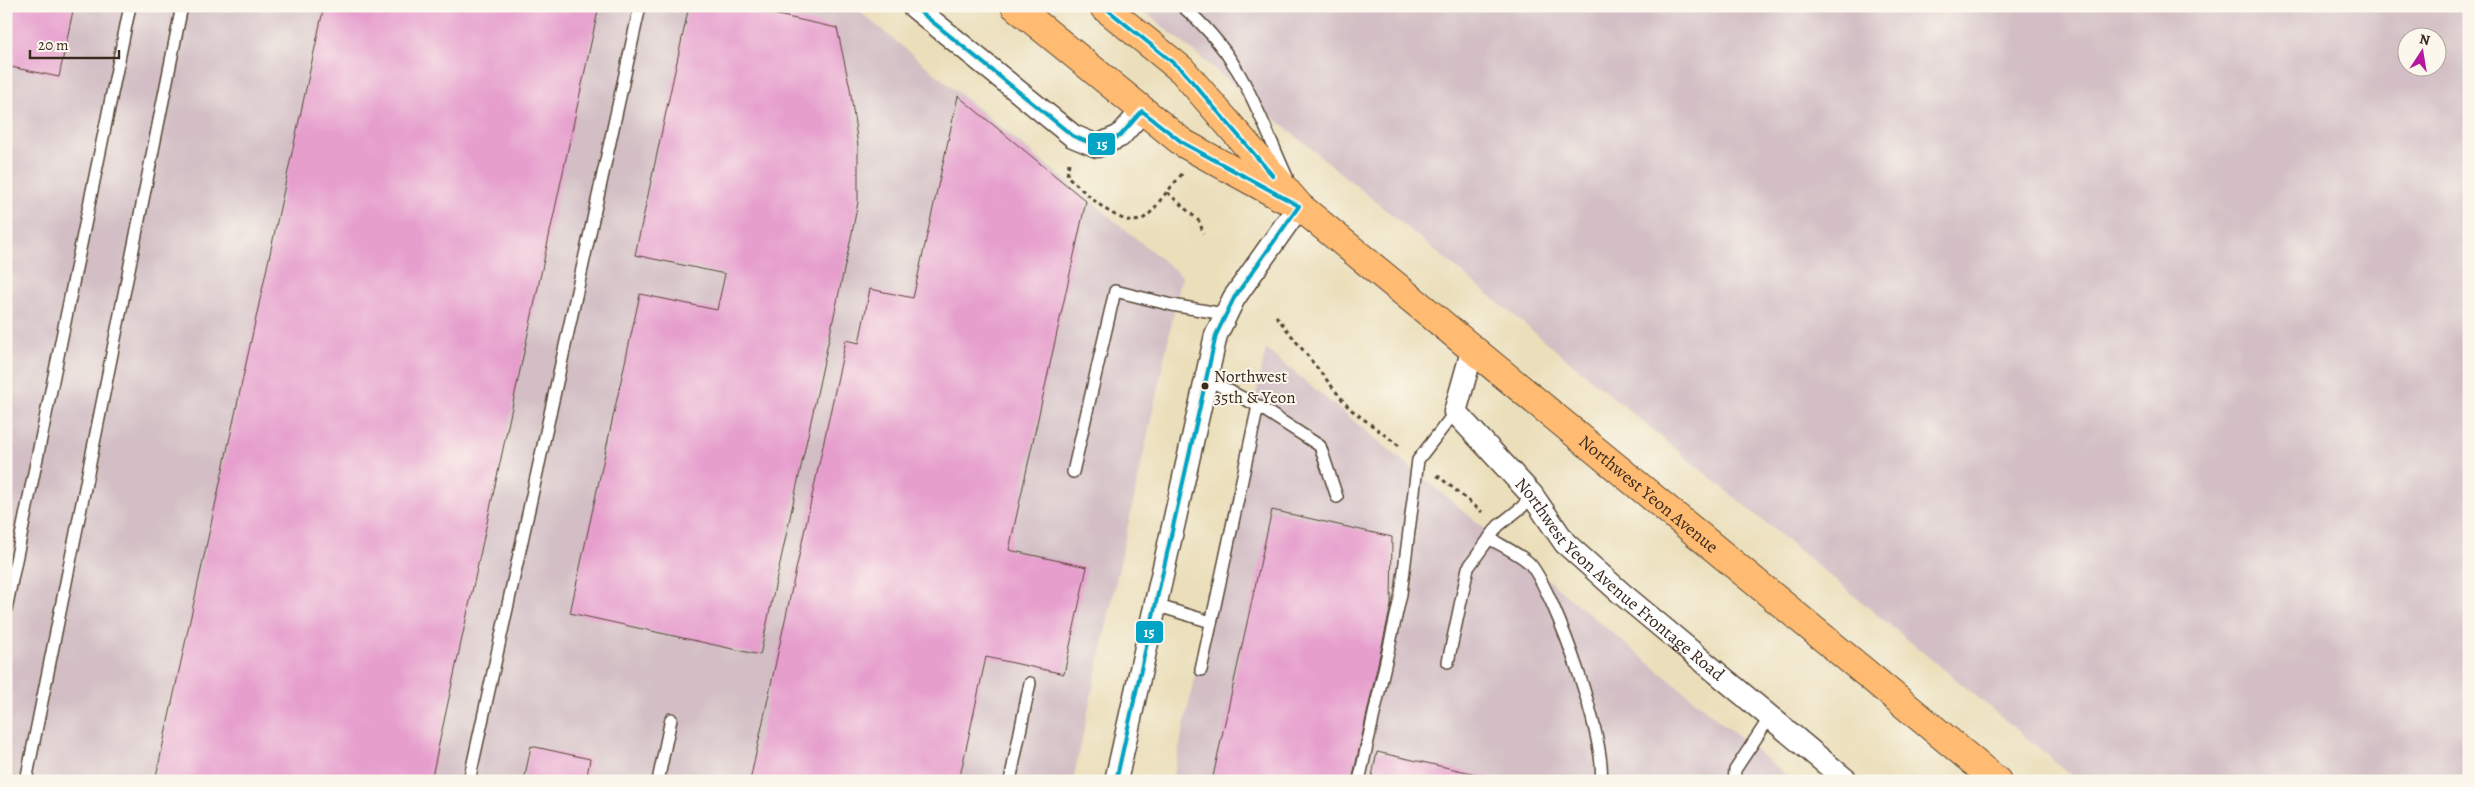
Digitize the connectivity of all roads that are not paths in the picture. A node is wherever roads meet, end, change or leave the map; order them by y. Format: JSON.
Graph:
{"nodes":[{"id":1,"x":130,"y":6,"type":"edge"},
{"id":2,"x":182,"y":6,"type":"edge"},
{"id":3,"x":640,"y":6,"type":"edge"},
{"id":4,"x":913,"y":6,"type":"edge"},
{"id":5,"x":1015,"y":6,"type":"edge"},
{"id":6,"x":1103,"y":6,"type":"edge"},
{"id":7,"x":1182,"y":6,"type":"edge"},
{"id":8,"x":1142,"y":111,"type":"junction"},
{"id":9,"x":1300,"y":206,"type":"junction"},
{"id":10,"x":1224,"y":314,"type":"junction"},
{"id":11,"x":1474,"y":348,"type":"junction"},
{"id":12,"x":1205,"y":378,"type":"junction"},
{"id":13,"x":1258,"y":406,"type":"junction"},
{"id":14,"x":1454,"y":412,"type":"junction"},
{"id":15,"x":1073,"y":472,"type":"dead end"},
{"id":16,"x":1532,"y":495,"type":"junction"},
{"id":17,"x":1338,"y":497,"type":"dead end"},
{"id":18,"x":1490,"y":538,"type":"junction"},
{"id":19,"x":1155,"y":605,"type":"junction"},
{"id":20,"x":6,"y":609,"type":"edge"},
{"id":21,"x":1211,"y":622,"type":"junction"},
{"id":22,"x":1448,"y":662,"type":"dead end"},
{"id":23,"x":1201,"y":670,"type":"dead end"},
{"id":24,"x":1030,"y":683,"type":"dead end"},
{"id":25,"x":1770,"y":718,"type":"junction"},
{"id":26,"x":671,"y":719,"type":"dead end"},
{"id":27,"x":26,"y":781,"type":"edge"},
{"id":28,"x":469,"y":781,"type":"edge"},
{"id":29,"x":658,"y":781,"type":"edge"},
{"id":30,"x":1010,"y":781,"type":"edge"},
{"id":31,"x":1116,"y":781,"type":"edge"},
{"id":32,"x":1359,"y":781,"type":"edge"},
{"id":33,"x":1601,"y":781,"type":"edge"},
{"id":34,"x":1734,"y":781,"type":"edge"},
{"id":35,"x":1846,"y":781,"type":"edge"},
{"id":36,"x":1997,"y":781,"type":"edge"}],
"edges":[{"from":1,"to":20,"type":"lane"},
{"from":2,"to":27,"type":"lane"},
{"from":3,"to":28,"type":"lane"},
{"from":4,"to":8,"type":"street"},
{"from":5,"to":8,"type":"highway","name":"Northwest Yeon Avenue"},
{"from":6,"to":9,"type":"highway","name":"Northwest Yeon Avenue"},
{"from":7,"to":9,"type":"lane"},
{"from":8,"to":9,"type":"highway","name":"Northwest Yeon Avenue"},
{"from":9,"to":10,"type":"street"},
{"from":9,"to":11,"type":"highway","name":"Northwest Yeon Avenue"},
{"from":10,"to":12,"type":"street"},
{"from":10,"to":15,"type":"lane"},
{"from":11,"to":14,"type":"street"},
{"from":11,"to":36,"type":"highway","name":"Northwest Yeon Avenue"},
{"from":12,"to":13,"type":"lane"},
{"from":12,"to":19,"type":"street"},
{"from":13,"to":17,"type":"lane"},
{"from":13,"to":21,"type":"lane"},
{"from":14,"to":16,"type":"street","name":"Northwest Yeon Avenue Frontage Road"},
{"from":14,"to":32,"type":"lane"},
{"from":16,"to":18,"type":"lane"},
{"from":16,"to":25,"type":"street","name":"Northwest Yeon Avenue Frontage Road"},
{"from":18,"to":22,"type":"lane"},
{"from":18,"to":33,"type":"lane"},
{"from":19,"to":21,"type":"lane"},
{"from":19,"to":31,"type":"street"},
{"from":21,"to":23,"type":"lane"},
{"from":24,"to":30,"type":"lane"},
{"from":25,"to":34,"type":"lane"},
{"from":25,"to":35,"type":"street","name":"Northwest Yeon Avenue Frontage Road"},
{"from":26,"to":29,"type":"lane"}]}
